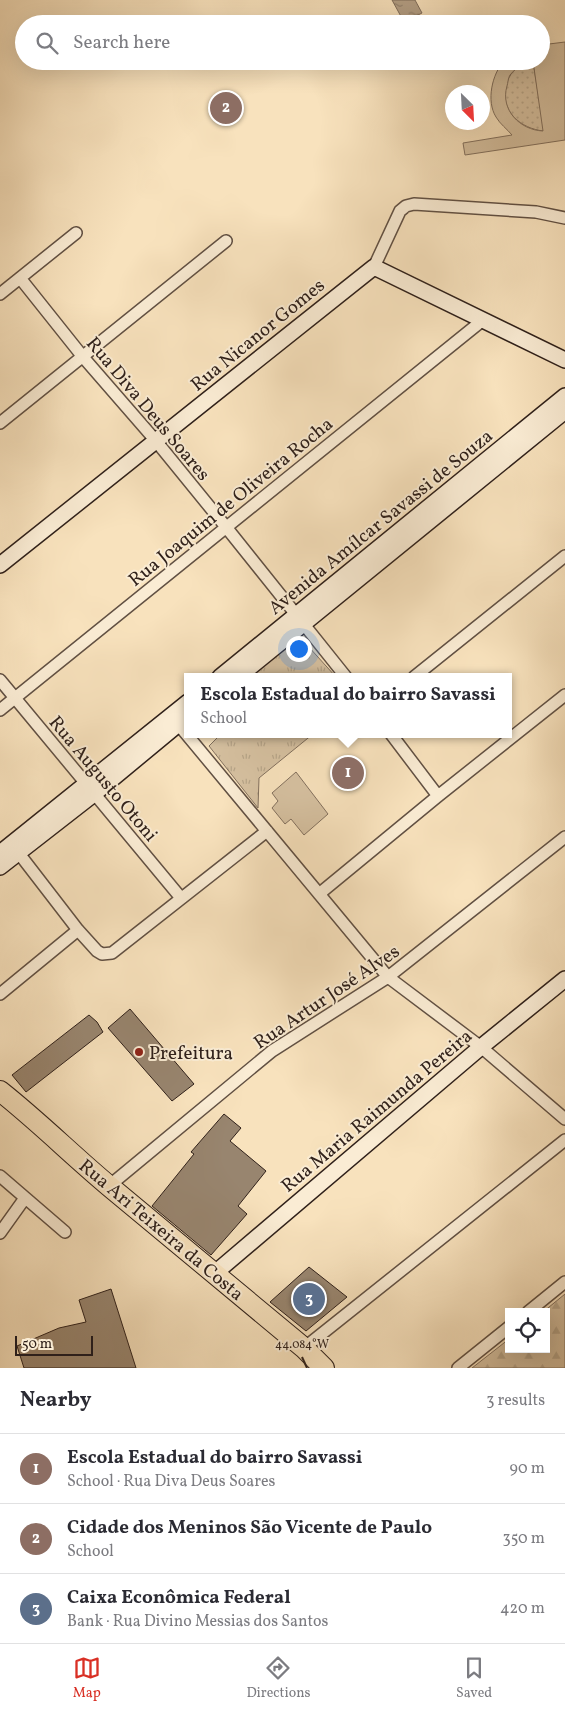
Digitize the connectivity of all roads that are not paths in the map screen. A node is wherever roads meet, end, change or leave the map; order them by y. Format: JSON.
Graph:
{"nodes":[{"id":1,"x":565,"y":218,"type":"edge"},
{"id":2,"x":76,"y":233,"type":"dead end"},
{"id":3,"x":226,"y":240,"type":"dead end"},
{"id":4,"x":374,"y":267,"type":"junction"},
{"id":5,"x":20,"y":278,"type":"junction"},
{"id":6,"x":0,"y":294,"type":"edge"},
{"id":7,"x":483,"y":320,"type":"junction"},
{"id":8,"x":83,"y":357,"type":"junction"},
{"id":9,"x":565,"y":360,"type":"edge"},
{"id":10,"x":565,"y":396,"type":"edge"},
{"id":11,"x":565,"y":411,"type":"edge"},
{"id":12,"x":0,"y":423,"type":"edge"},
{"id":13,"x":156,"y":441,"type":"junction"},
{"id":14,"x":226,"y":527,"type":"junction"},
{"id":15,"x":565,"y":556,"type":"edge"},
{"id":16,"x":0,"y":565,"type":"edge"},
{"id":17,"x":300,"y":620,"type":"junction"},
{"id":18,"x":226,"y":673,"type":"edge"},
{"id":19,"x":242,"y":673,"type":"edge"},
{"id":20,"x":343,"y":673,"type":"edge"},
{"id":21,"x":419,"y":673,"type":"edge"},
{"id":22,"x":0,"y":680,"type":"edge"},
{"id":23,"x":565,"y":694,"type":"edge"},
{"id":24,"x":15,"y":698,"type":"junction"},
{"id":25,"x":0,"y":710,"type":"edge"},
{"id":26,"x":179,"y":719,"type":"edge"},
{"id":27,"x":512,"y":737,"type":"edge"},
{"id":28,"x":194,"y":738,"type":"edge"},
{"id":29,"x":394,"y":738,"type":"edge"},
{"id":30,"x":510,"y":738,"type":"edge"},
{"id":31,"x":91,"y":788,"type":"junction"},
{"id":32,"x":438,"y":796,"type":"junction"},
{"id":33,"x":267,"y":831,"type":"junction"},
{"id":34,"x":565,"y":837,"type":"edge"},
{"id":35,"x":10,"y":850,"type":"edge"},
{"id":36,"x":0,"y":867,"type":"edge"},
{"id":37,"x":319,"y":894,"type":"junction"},
{"id":38,"x":181,"y":898,"type":"junction"},
{"id":39,"x":78,"y":930,"type":"junction"},
{"id":40,"x":388,"y":978,"type":"junction"},
{"id":41,"x":565,"y":979,"type":"edge"},
{"id":42,"x":0,"y":994,"type":"edge"},
{"id":43,"x":481,"y":1047,"type":"junction"},
{"id":44,"x":0,"y":1091,"type":"edge"},
{"id":45,"x":565,"y":1119,"type":"edge"},
{"id":46,"x":565,"y":1140,"type":"edge"},
{"id":47,"x":0,"y":1176,"type":"edge"},
{"id":48,"x":109,"y":1186,"type":"junction"},
{"id":49,"x":25,"y":1198,"type":"junction"},
{"id":50,"x":65,"y":1232,"type":"dead end"},
{"id":51,"x":0,"y":1234,"type":"edge"},
{"id":52,"x":215,"y":1273,"type":"junction"},
{"id":53,"x":565,"y":1282,"type":"edge"},
{"id":54,"x":533,"y":1308,"type":"edge"},
{"id":55,"x":505,"y":1330,"type":"edge"},
{"id":56,"x":304,"y":1348,"type":"junction"},
{"id":57,"x":319,"y":1366,"type":"edge"},
{"id":58,"x":458,"y":1368,"type":"edge"}],
"edges":[{"from":1,"to":4,"type":"street"},
{"from":2,"to":5,"type":"street"},
{"from":3,"to":8,"type":"street"},
{"from":4,"to":7,"type":"street"},
{"from":4,"to":13,"type":"street","name":"Rua Nicanor Gomes"},
{"from":5,"to":6,"type":"street"},
{"from":5,"to":8,"type":"street","name":"Rua Diva Deus Soares"},
{"from":7,"to":9,"type":"street"},
{"from":7,"to":14,"type":"street","name":"Rua Joaquim de Oliveira Rocha"},
{"from":8,"to":12,"type":"street"},
{"from":8,"to":13,"type":"street","name":"Rua Diva Deus Soares"},
{"from":10,"to":17,"type":"street","name":"Avenida Amílcar Savassi de Souza"},
{"from":11,"to":17,"type":"street","name":"Avenida Amílcar Savassi de Souza"},
{"from":13,"to":14,"type":"street","name":"Rua Diva Deus Soares"},
{"from":13,"to":16,"type":"street","name":"Rua Nicanor Gomes"},
{"from":14,"to":17,"type":"street","name":"Rua Diva Deus Soares"},
{"from":14,"to":24,"type":"street","name":"Rua Joaquim de Oliveira Rocha"},
{"from":15,"to":21,"type":"street"},
{"from":17,"to":18,"type":"street","name":"Avenida Amílcar Savassi de Souza"},
{"from":17,"to":19,"type":"street","name":"Avenida Amílcar Savassi de Souza"},
{"from":17,"to":20,"type":"street","name":"Rua Diva Deus Soares"},
{"from":22,"to":24,"type":"street","name":"Rua Augusto Otoni"},
{"from":23,"to":27,"type":"street"},
{"from":24,"to":25,"type":"street","name":"Rua Joaquim de Oliveira Rocha"},
{"from":24,"to":31,"type":"street","name":"Rua Augusto Otoni"},
{"from":26,"to":31,"type":"street"},
{"from":28,"to":33,"type":"street"},
{"from":29,"to":32,"type":"street"},
{"from":30,"to":32,"type":"street"},
{"from":31,"to":35,"type":"street"},
{"from":31,"to":38,"type":"street","name":"Rua Augusto Otoni"},
{"from":32,"to":37,"type":"street"},
{"from":33,"to":37,"type":"street"},
{"from":33,"to":38,"type":"street"},
{"from":34,"to":40,"type":"street","name":"Rua Artur José Alves"},
{"from":35,"to":36,"type":"street"},
{"from":35,"to":39,"type":"street"},
{"from":37,"to":40,"type":"street"},
{"from":38,"to":39,"type":"street"},
{"from":39,"to":42,"type":"street"},
{"from":40,"to":43,"type":"street"},
{"from":40,"to":48,"type":"street","name":"Rua Artur José Alves"},
{"from":41,"to":43,"type":"street","name":"Rua Maria Raimunda Pereira"},
{"from":43,"to":45,"type":"street"},
{"from":43,"to":52,"type":"street","name":"Rua Maria Raimunda Pereira"},
{"from":44,"to":48,"type":"highway","name":"Rua Ari Teixeira da Costa"},
{"from":46,"to":56,"type":"street"},
{"from":47,"to":49,"type":"street"},
{"from":48,"to":52,"type":"highway","name":"Rua Ari Teixeira da Costa"},
{"from":49,"to":50,"type":"street"},
{"from":49,"to":51,"type":"street"},
{"from":52,"to":56,"type":"highway","name":"Rua Ari Teixeira da Costa"},
{"from":53,"to":54,"type":"street"},
{"from":55,"to":58,"type":"street"},
{"from":56,"to":57,"type":"highway","name":"Rua Ari Teixeira da Costa"}]}
